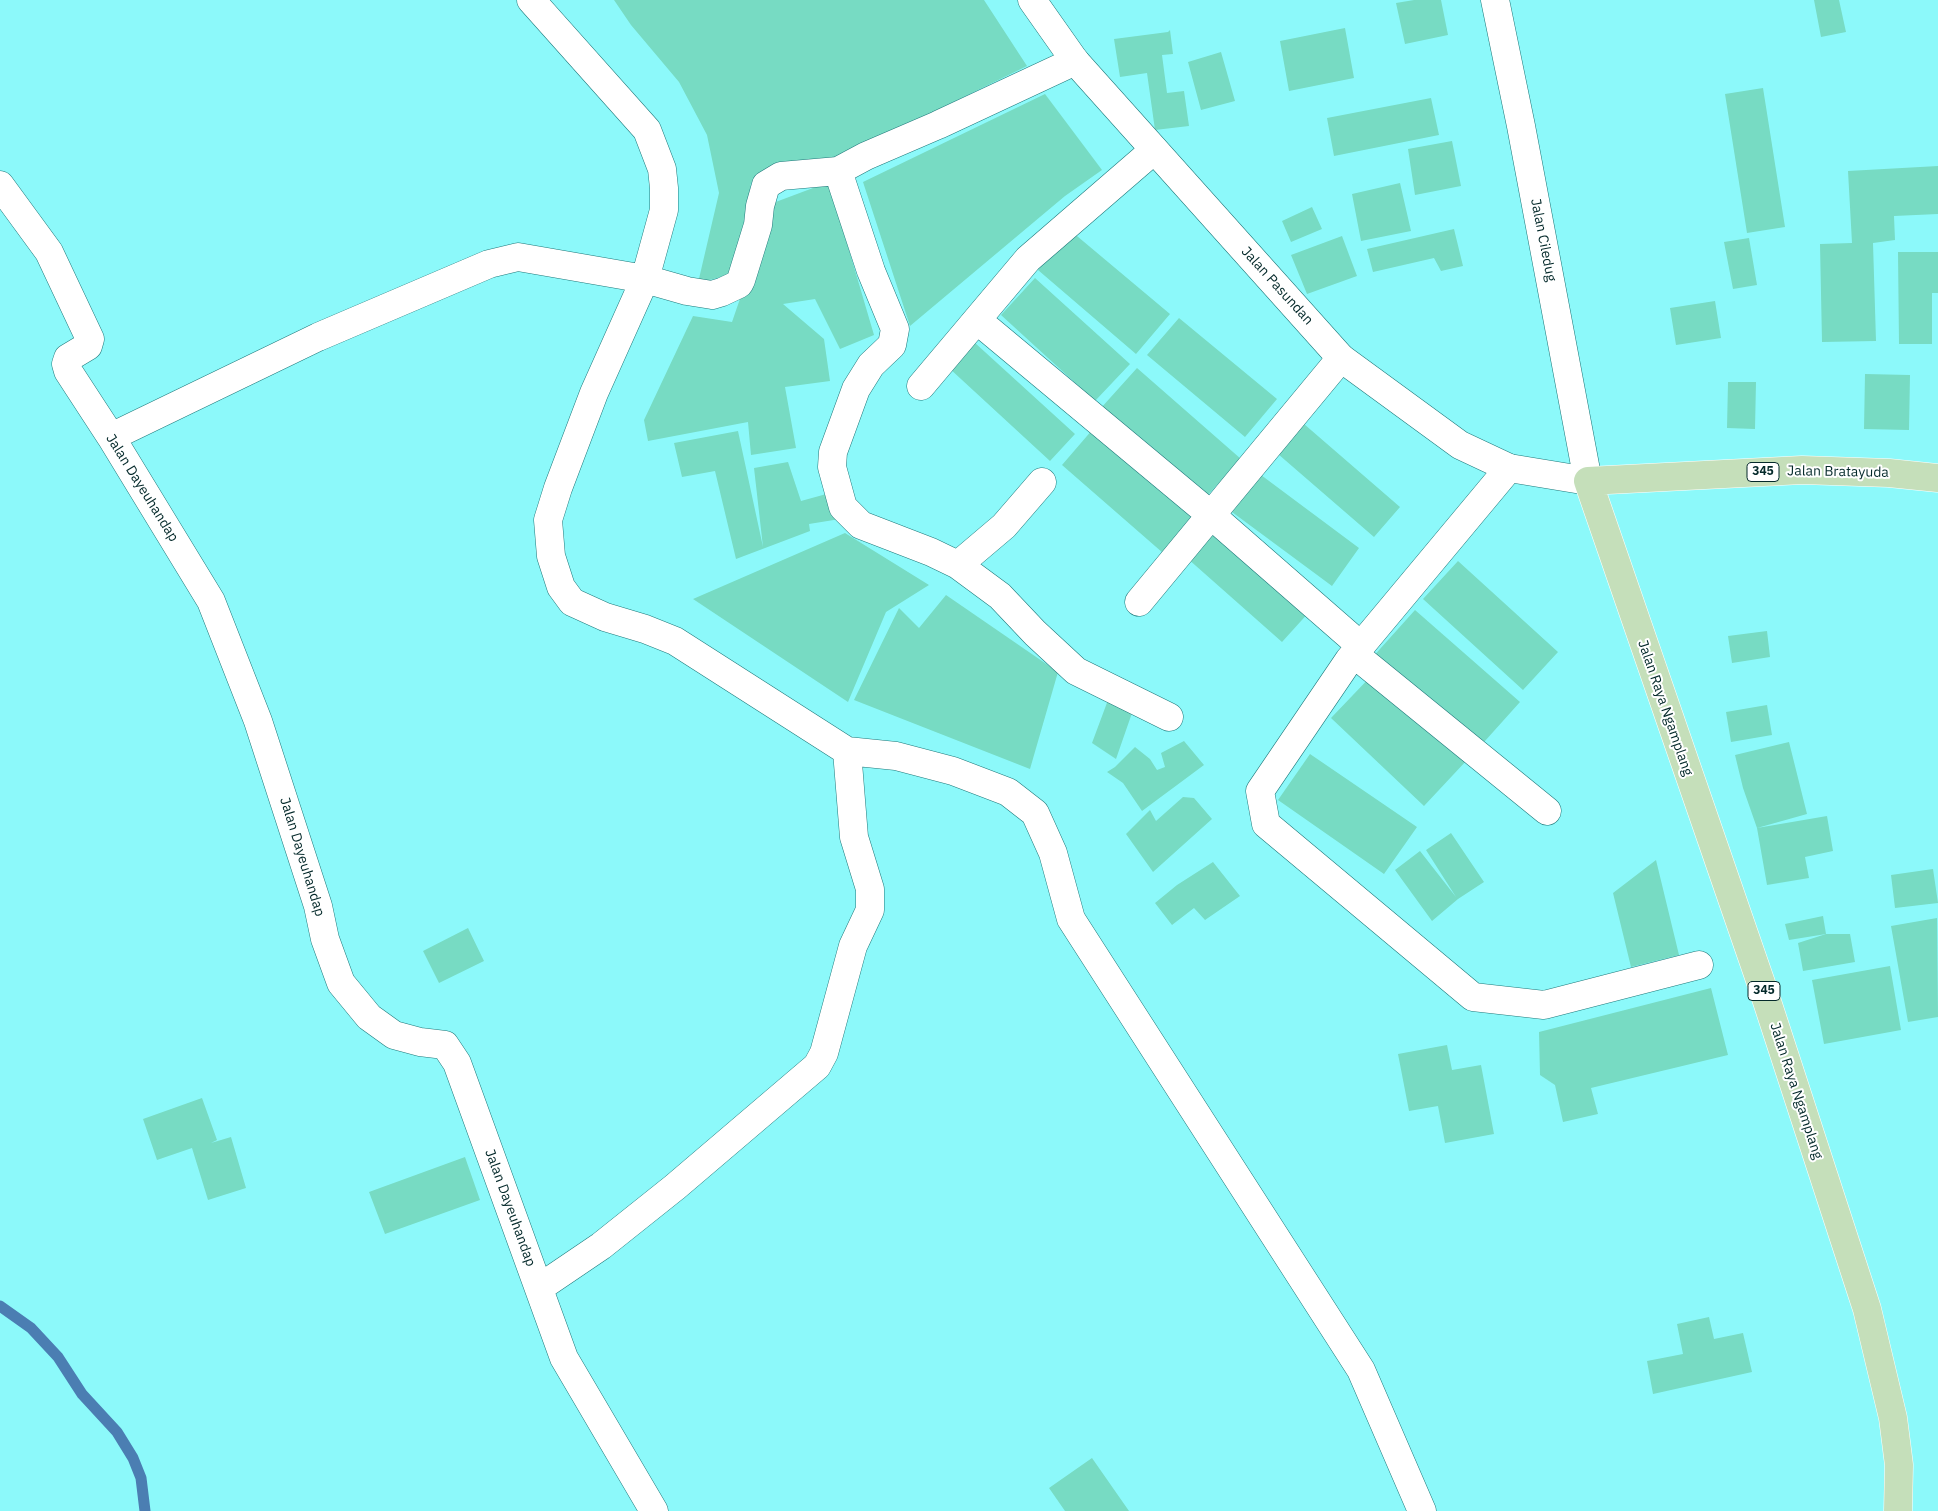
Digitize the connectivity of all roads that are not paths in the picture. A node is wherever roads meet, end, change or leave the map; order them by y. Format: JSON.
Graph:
{"nodes":[{"id":1,"x":531,"y":0,"type":"edge"},
{"id":2,"x":1032,"y":0,"type":"edge"},
{"id":3,"x":1495,"y":0,"type":"edge"},
{"id":4,"x":1075,"y":61,"type":"junction"},
{"id":5,"x":1154,"y":150,"type":"junction"},
{"id":6,"x":838,"y":171,"type":"junction"},
{"id":7,"x":0,"y":185,"type":"edge"},
{"id":8,"x":652,"y":281,"type":"junction"},
{"id":9,"x":977,"y":320,"type":"junction"},
{"id":10,"x":1341,"y":358,"type":"junction"},
{"id":11,"x":921,"y":386,"type":"dead end"},
{"id":12,"x":111,"y":437,"type":"junction"},
{"id":13,"x":1509,"y":468,"type":"junction"},
{"id":14,"x":1938,"y":478,"type":"edge"},
{"id":15,"x":1588,"y":481,"type":"junction"},
{"id":16,"x":1042,"y":482,"type":"dead end"},
{"id":17,"x":1211,"y":515,"type":"junction"},
{"id":18,"x":958,"y":565,"type":"junction"},
{"id":19,"x":1139,"y":602,"type":"dead end"},
{"id":20,"x":1358,"y":650,"type":"junction"},
{"id":21,"x":1169,"y":717,"type":"dead end"},
{"id":22,"x":848,"y":752,"type":"junction"},
{"id":23,"x":1547,"y":811,"type":"dead end"},
{"id":24,"x":1699,"y":965,"type":"dead end"},
{"id":25,"x":539,"y":1288,"type":"junction"},
{"id":26,"x":653,"y":1509,"type":"edge"},
{"id":27,"x":1422,"y":1511,"type":"edge"},
{"id":28,"x":1898,"y":1511,"type":"edge"}],
"edges":[{"from":1,"to":8,"type":"street"},
{"from":2,"to":4,"type":"street","name":"Jalan Pasundan"},
{"from":3,"to":15,"type":"street","name":"Jalan Ciledug"},
{"from":4,"to":5,"type":"street","name":"Jalan Pasundan"},
{"from":4,"to":6,"type":"street"},
{"from":5,"to":9,"type":"street"},
{"from":5,"to":10,"type":"street","name":"Jalan Pasundan"},
{"from":6,"to":8,"type":"street"},
{"from":6,"to":18,"type":"street"},
{"from":7,"to":12,"type":"street","name":"Jalan Dayeuhandap"},
{"from":8,"to":12,"type":"street"},
{"from":8,"to":22,"type":"street"},
{"from":9,"to":11,"type":"street"},
{"from":9,"to":17,"type":"street"},
{"from":10,"to":13,"type":"street","name":"Jalan Pasundan"},
{"from":10,"to":17,"type":"street"},
{"from":12,"to":25,"type":"street","name":"Jalan Dayeuhandap"},
{"from":13,"to":15,"type":"street","name":"Jalan Pasundan"},
{"from":13,"to":20,"type":"street"},
{"from":14,"to":15,"type":"main road","name":"Jalan Bratayuda","number":"345"},
{"from":15,"to":28,"type":"main road","name":"Jalan Raya Ngamplang","number":"345"},
{"from":16,"to":18,"type":"street"},
{"from":17,"to":19,"type":"street"},
{"from":17,"to":20,"type":"street"},
{"from":18,"to":21,"type":"street"},
{"from":20,"to":23,"type":"street"},
{"from":20,"to":24,"type":"street"},
{"from":22,"to":25,"type":"street"},
{"from":22,"to":27,"type":"street"},
{"from":25,"to":26,"type":"street","name":"Jalan Dayeuhandap"}]}
